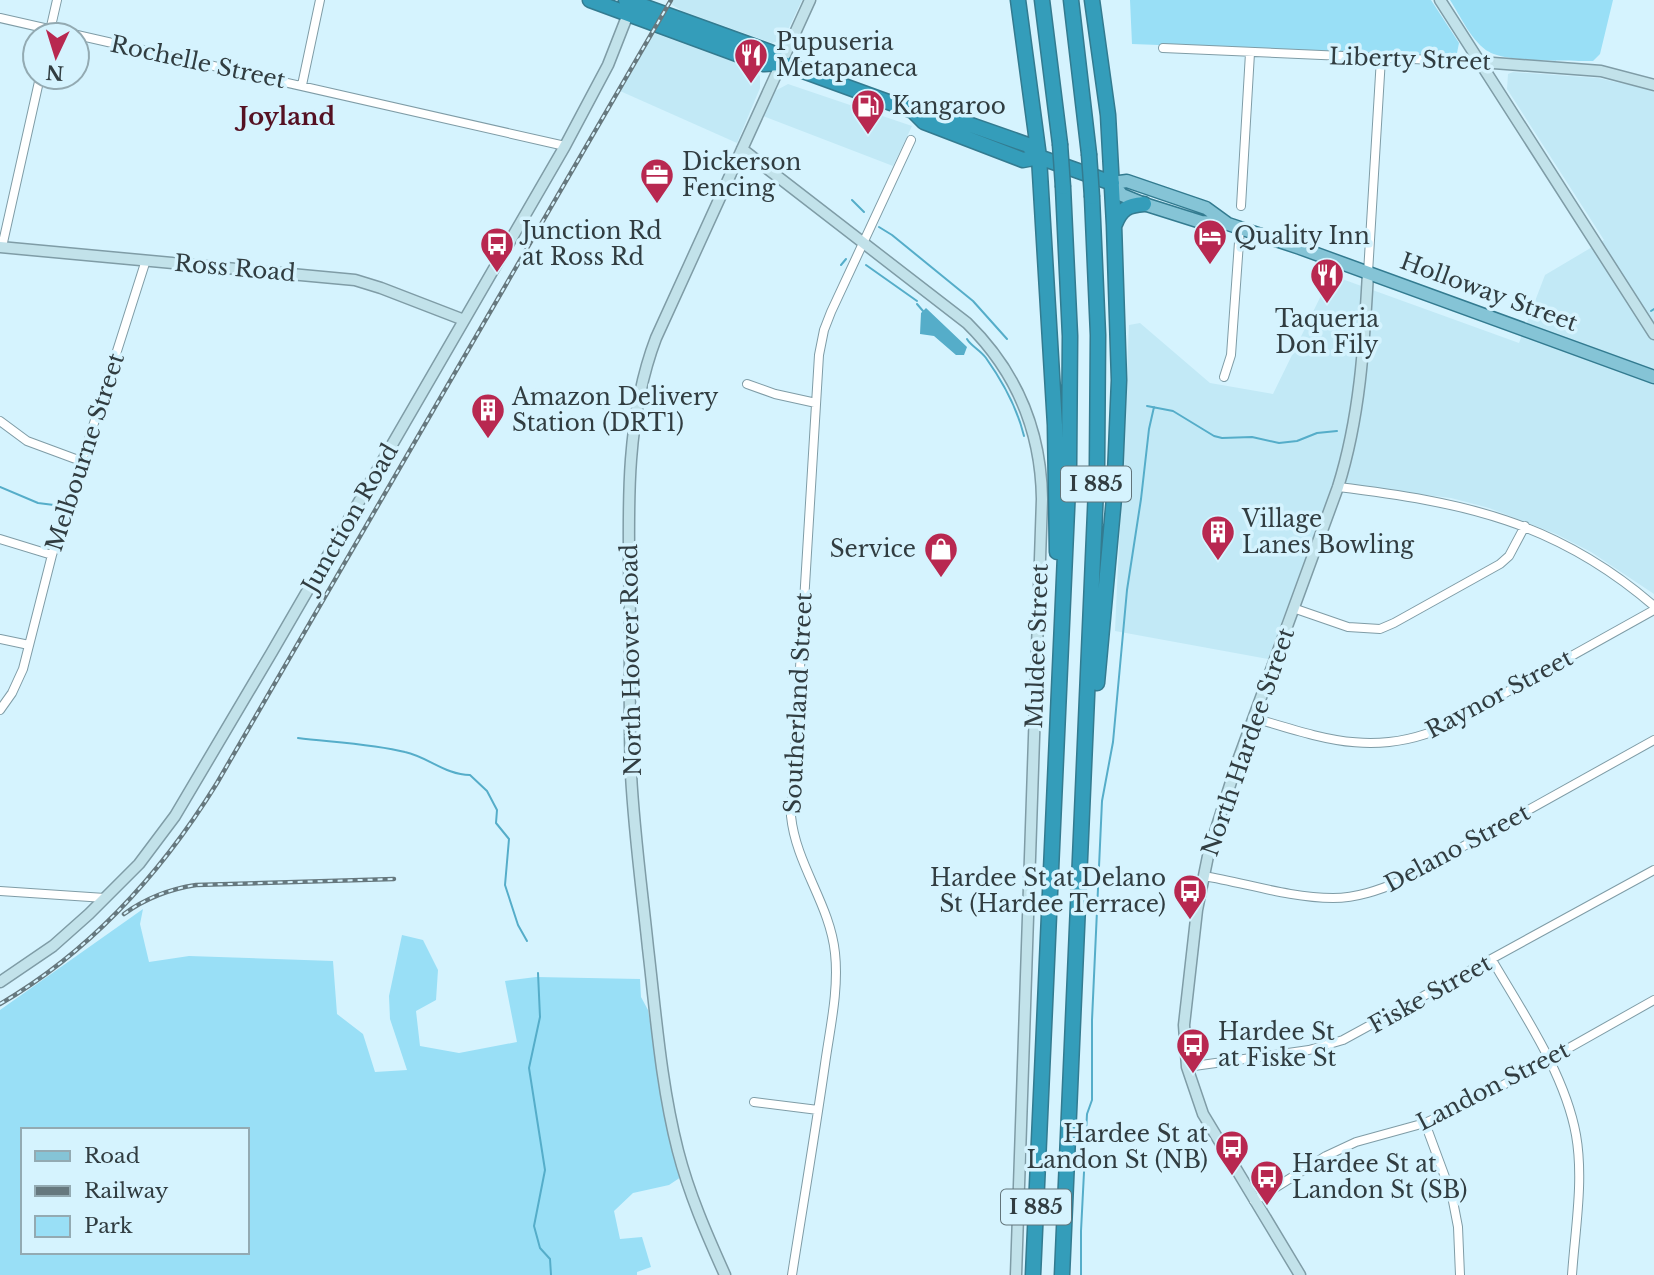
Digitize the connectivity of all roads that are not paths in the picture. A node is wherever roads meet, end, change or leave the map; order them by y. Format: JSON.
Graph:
{"nodes":[{"id":1,"x":57,"y":0,"type":"edge"},
{"id":2,"x":320,"y":0,"type":"edge"},
{"id":3,"x":590,"y":0,"type":"edge"},
{"id":4,"x":810,"y":0,"type":"edge"},
{"id":5,"x":1018,"y":0,"type":"edge"},
{"id":6,"x":1042,"y":0,"type":"edge"},
{"id":7,"x":1070,"y":0,"type":"edge"},
{"id":8,"x":1092,"y":0,"type":"edge"},
{"id":9,"x":1099,"y":0,"type":"edge"},
{"id":10,"x":1440,"y":0,"type":"edge"},
{"id":11,"x":629,"y":6,"type":"edge"},
{"id":12,"x":0,"y":18,"type":"edge"},
{"id":13,"x":52,"y":21,"type":"edge"},
{"id":14,"x":21,"y":24,"type":"edge"},
{"id":15,"x":91,"y":38,"type":"edge"},
{"id":16,"x":1163,"y":48,"type":"dead end"},
{"id":17,"x":1100,"y":50,"type":"junction"},
{"id":18,"x":1250,"y":53,"type":"junction"},
{"id":19,"x":1381,"y":58,"type":"junction"},
{"id":20,"x":1480,"y":62,"type":"junction"},
{"id":21,"x":781,"y":63,"type":"junction"},
{"id":22,"x":302,"y":85,"type":"junction"},
{"id":23,"x":1654,"y":85,"type":"edge"},
{"id":24,"x":37,"y":91,"type":"edge"},
{"id":25,"x":914,"y":111,"type":"junction"},
{"id":26,"x":1032,"y":113,"type":"junction"},
{"id":27,"x":1009,"y":138,"type":"junction"},
{"id":28,"x":911,"y":140,"type":"dead end"},
{"id":29,"x":565,"y":146,"type":"junction"},
{"id":30,"x":742,"y":149,"type":"junction"},
{"id":31,"x":1039,"y":157,"type":"junction"},
{"id":32,"x":1112,"y":183,"type":"junction"},
{"id":33,"x":1144,"y":204,"type":"junction"},
{"id":34,"x":1241,"y":206,"type":"dead end"},
{"id":35,"x":1114,"y":225,"type":"junction"},
{"id":36,"x":1234,"y":226,"type":"junction"},
{"id":37,"x":863,"y":242,"type":"junction"},
{"id":38,"x":1,"y":247,"type":"edge"},
{"id":39,"x":146,"y":260,"type":"junction"},
{"id":40,"x":1368,"y":273,"type":"junction"},
{"id":41,"x":464,"y":320,"type":"junction"},
{"id":42,"x":1654,"y":334,"type":"edge"},
{"id":43,"x":1654,"y":365,"type":"edge"},
{"id":44,"x":1637,"y":371,"type":"junction"},
{"id":45,"x":1224,"y":377,"type":"dead end"},
{"id":46,"x":1654,"y":377,"type":"edge"},
{"id":47,"x":747,"y":384,"type":"dead end"},
{"id":48,"x":816,"y":403,"type":"junction"},
{"id":49,"x":0,"y":421,"type":"edge"},
{"id":50,"x":82,"y":461,"type":"junction"},
{"id":51,"x":1338,"y":487,"type":"junction"},
{"id":52,"x":1525,"y":526,"type":"junction"},
{"id":53,"x":0,"y":539,"type":"edge"},
{"id":54,"x":52,"y":555,"type":"junction"},
{"id":55,"x":1293,"y":608,"type":"junction"},
{"id":56,"x":1654,"y":608,"type":"edge"},
{"id":57,"x":1062,"y":619,"type":"junction"},
{"id":58,"x":0,"y":639,"type":"edge"},
{"id":59,"x":29,"y":645,"type":"junction"},
{"id":60,"x":0,"y":710,"type":"edge"},
{"id":61,"x":1254,"y":718,"type":"junction"},
{"id":62,"x":1654,"y":740,"type":"edge"},
{"id":63,"x":1085,"y":771,"type":"junction"},
{"id":64,"x":1654,"y":870,"type":"edge"},
{"id":65,"x":1203,"y":876,"type":"junction"},
{"id":66,"x":0,"y":891,"type":"edge"},
{"id":67,"x":105,"y":898,"type":"junction"},
{"id":68,"x":1492,"y":960,"type":"junction"},
{"id":69,"x":0,"y":982,"type":"edge"},
{"id":70,"x":1654,"y":1000,"type":"edge"},
{"id":71,"x":1548,"y":1059,"type":"junction"},
{"id":72,"x":1187,"y":1067,"type":"junction"},
{"id":73,"x":754,"y":1102,"type":"dead end"},
{"id":74,"x":818,"y":1110,"type":"junction"},
{"id":75,"x":1425,"y":1123,"type":"junction"},
{"id":76,"x":1254,"y":1201,"type":"junction"},
{"id":77,"x":725,"y":1275,"type":"edge"},
{"id":78,"x":792,"y":1275,"type":"edge"},
{"id":79,"x":1016,"y":1275,"type":"edge"},
{"id":80,"x":1033,"y":1275,"type":"edge"},
{"id":81,"x":1062,"y":1275,"type":"edge"},
{"id":82,"x":1300,"y":1275,"type":"edge"},
{"id":83,"x":1460,"y":1275,"type":"edge"},
{"id":84,"x":1572,"y":1275,"type":"edge"}],
"edges":[{"from":1,"to":13,"type":"street"},
{"from":2,"to":22,"type":"street"},
{"from":3,"to":11,"type":"highway","name":"Holloway Street"},
{"from":4,"to":21,"type":"street","name":"North Hoover Road"},
{"from":5,"to":26,"type":"highway"},
{"from":6,"to":57,"type":"highway","number":"I 885","bridge":true},
{"from":7,"to":63,"type":"highway","number":"I 885","bridge":true},
{"from":8,"to":17,"type":"highway"},
{"from":9,"to":17,"type":"highway"},
{"from":10,"to":20,"type":"street"},
{"from":11,"to":21,"type":"highway","name":"Holloway Street"},
{"from":11,"to":29,"type":"street","name":"Junction Road"},
{"from":12,"to":14,"type":"street","name":"Rochelle Street"},
{"from":15,"to":22,"type":"street","name":"Rochelle Street"},
{"from":16,"to":18,"type":"street","name":"Liberty Street"},
{"from":17,"to":32,"type":"highway"},
{"from":18,"to":19,"type":"street","name":"Liberty Street"},
{"from":18,"to":34,"type":"street"},
{"from":19,"to":20,"type":"street","name":"Liberty Street"},
{"from":19,"to":40,"type":"street"},
{"from":20,"to":23,"type":"street","name":"Liberty Street"},
{"from":20,"to":42,"type":"street"},
{"from":21,"to":25,"type":"highway","name":"Holloway Street"},
{"from":21,"to":30,"type":"street","name":"North Hoover Road"},
{"from":22,"to":29,"type":"street","name":"Rochelle Street"},
{"from":24,"to":38,"type":"street"},
{"from":25,"to":27,"type":"highway","name":"Holloway Street"},
{"from":25,"to":31,"type":"highway","name":"Holloway Street"},
{"from":26,"to":27,"type":"highway"},
{"from":26,"to":31,"type":"highway"},
{"from":27,"to":31,"type":"highway","name":"Holloway Street"},
{"from":28,"to":37,"type":"street","name":"Southerland Street"},
{"from":29,"to":41,"type":"street","name":"Junction Road"},
{"from":30,"to":37,"type":"street","name":"Muldee Street"},
{"from":30,"to":77,"type":"street","name":"North Hoover Road"},
{"from":31,"to":32,"type":"highway","name":"Holloway Street"},
{"from":31,"to":57,"type":"highway"},
{"from":32,"to":33,"type":"main road","name":"Holloway Street"},
{"from":32,"to":35,"type":"highway"},
{"from":32,"to":36,"type":"main road","name":"Holloway Street"},
{"from":33,"to":35,"type":"highway"},
{"from":33,"to":36,"type":"main road","name":"Holloway Street"},
{"from":35,"to":63,"type":"highway"},
{"from":36,"to":40,"type":"main road","name":"Holloway Street"},
{"from":36,"to":45,"type":"street"},
{"from":37,"to":48,"type":"street","name":"Southerland Street"},
{"from":37,"to":79,"type":"street","name":"Muldee Street"},
{"from":38,"to":39,"type":"street","name":"Ross Road"},
{"from":39,"to":41,"type":"street","name":"Ross Road"},
{"from":39,"to":50,"type":"street","name":"Melbourne Street"},
{"from":40,"to":44,"type":"main road","name":"Holloway Street"},
{"from":40,"to":51,"type":"street","name":"North Hardee Street"},
{"from":41,"to":67,"type":"street","name":"Junction Road"},
{"from":43,"to":44,"type":"main road"},
{"from":44,"to":46,"type":"main road","name":"Holloway Street"},
{"from":47,"to":48,"type":"street"},
{"from":48,"to":74,"type":"street","name":"Southerland Street"},
{"from":49,"to":50,"type":"street"},
{"from":50,"to":54,"type":"street","name":"Melbourne Street"},
{"from":51,"to":52,"type":"street"},
{"from":51,"to":55,"type":"street","name":"North Hardee Street"},
{"from":52,"to":55,"type":"street"},
{"from":52,"to":56,"type":"street"},
{"from":53,"to":54,"type":"street"},
{"from":54,"to":59,"type":"street","name":"Melbourne Street"},
{"from":55,"to":61,"type":"street","name":"North Hardee Street"},
{"from":56,"to":61,"type":"street","name":"Raynor Street"},
{"from":57,"to":80,"type":"highway","number":"I 885"},
{"from":58,"to":59,"type":"street"},
{"from":59,"to":60,"type":"street","name":"Melbourne Street"},
{"from":61,"to":65,"type":"street","name":"North Hardee Street"},
{"from":62,"to":65,"type":"street","name":"Delano Street"},
{"from":63,"to":81,"type":"highway","number":"I 885"},
{"from":64,"to":68,"type":"street","name":"Fiske Street"},
{"from":65,"to":72,"type":"street","name":"North Hardee Street"},
{"from":66,"to":67,"type":"street"},
{"from":67,"to":69,"type":"street","name":"Junction Road"},
{"from":68,"to":71,"type":"street"},
{"from":68,"to":72,"type":"street","name":"Fiske Street"},
{"from":70,"to":71,"type":"street","name":"Landon Street"},
{"from":71,"to":75,"type":"street","name":"Landon Street"},
{"from":71,"to":84,"type":"street"},
{"from":72,"to":76,"type":"street","name":"North Hardee Street"},
{"from":73,"to":74,"type":"street"},
{"from":74,"to":78,"type":"street","name":"Southerland Street"},
{"from":75,"to":76,"type":"street","name":"Landon Street"},
{"from":75,"to":83,"type":"street"},
{"from":76,"to":82,"type":"street","name":"North Hardee Street"}]}
